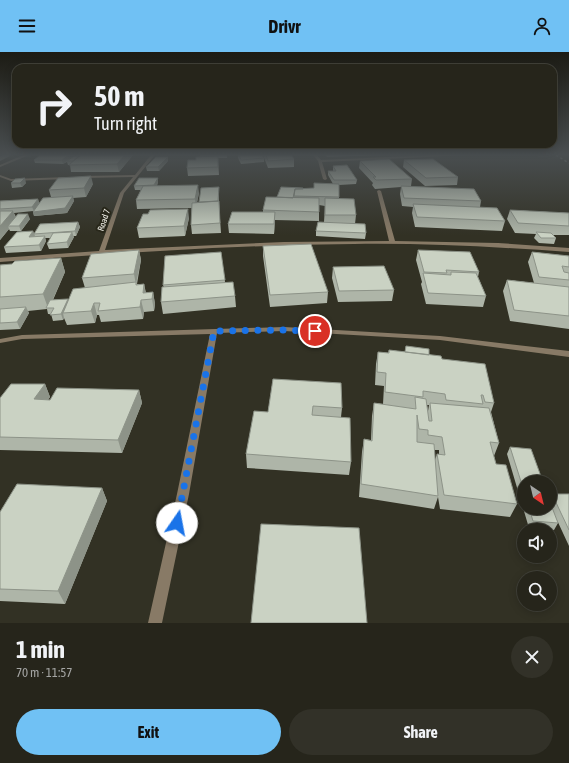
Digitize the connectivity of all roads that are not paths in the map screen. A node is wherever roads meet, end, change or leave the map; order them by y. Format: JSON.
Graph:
{"nodes":[{"id":1,"x":131,"y":182,"type":"edge"},
{"id":2,"x":379,"y":191,"type":"edge"},
{"id":3,"x":392,"y":241,"type":"junction"},
{"id":4,"x":569,"y":250,"type":"edge"},
{"id":5,"x":102,"y":252,"type":"junction"},
{"id":6,"x":0,"y":260,"type":"edge"},
{"id":7,"x":214,"y":331,"type":"junction"},
{"id":8,"x":0,"y":341,"type":"edge"},
{"id":9,"x":569,"y":354,"type":"edge"},
{"id":10,"x":155,"y":623,"type":"edge"}],
"edges":[{"from":1,"to":5,"type":"street","name":"Road 7"},
{"from":2,"to":3,"type":"street"},
{"from":3,"to":4,"type":"street"},
{"from":3,"to":5,"type":"street"},
{"from":5,"to":6,"type":"street"},
{"from":7,"to":8,"type":"street"},
{"from":7,"to":9,"type":"street"},
{"from":7,"to":10,"type":"street"}]}
